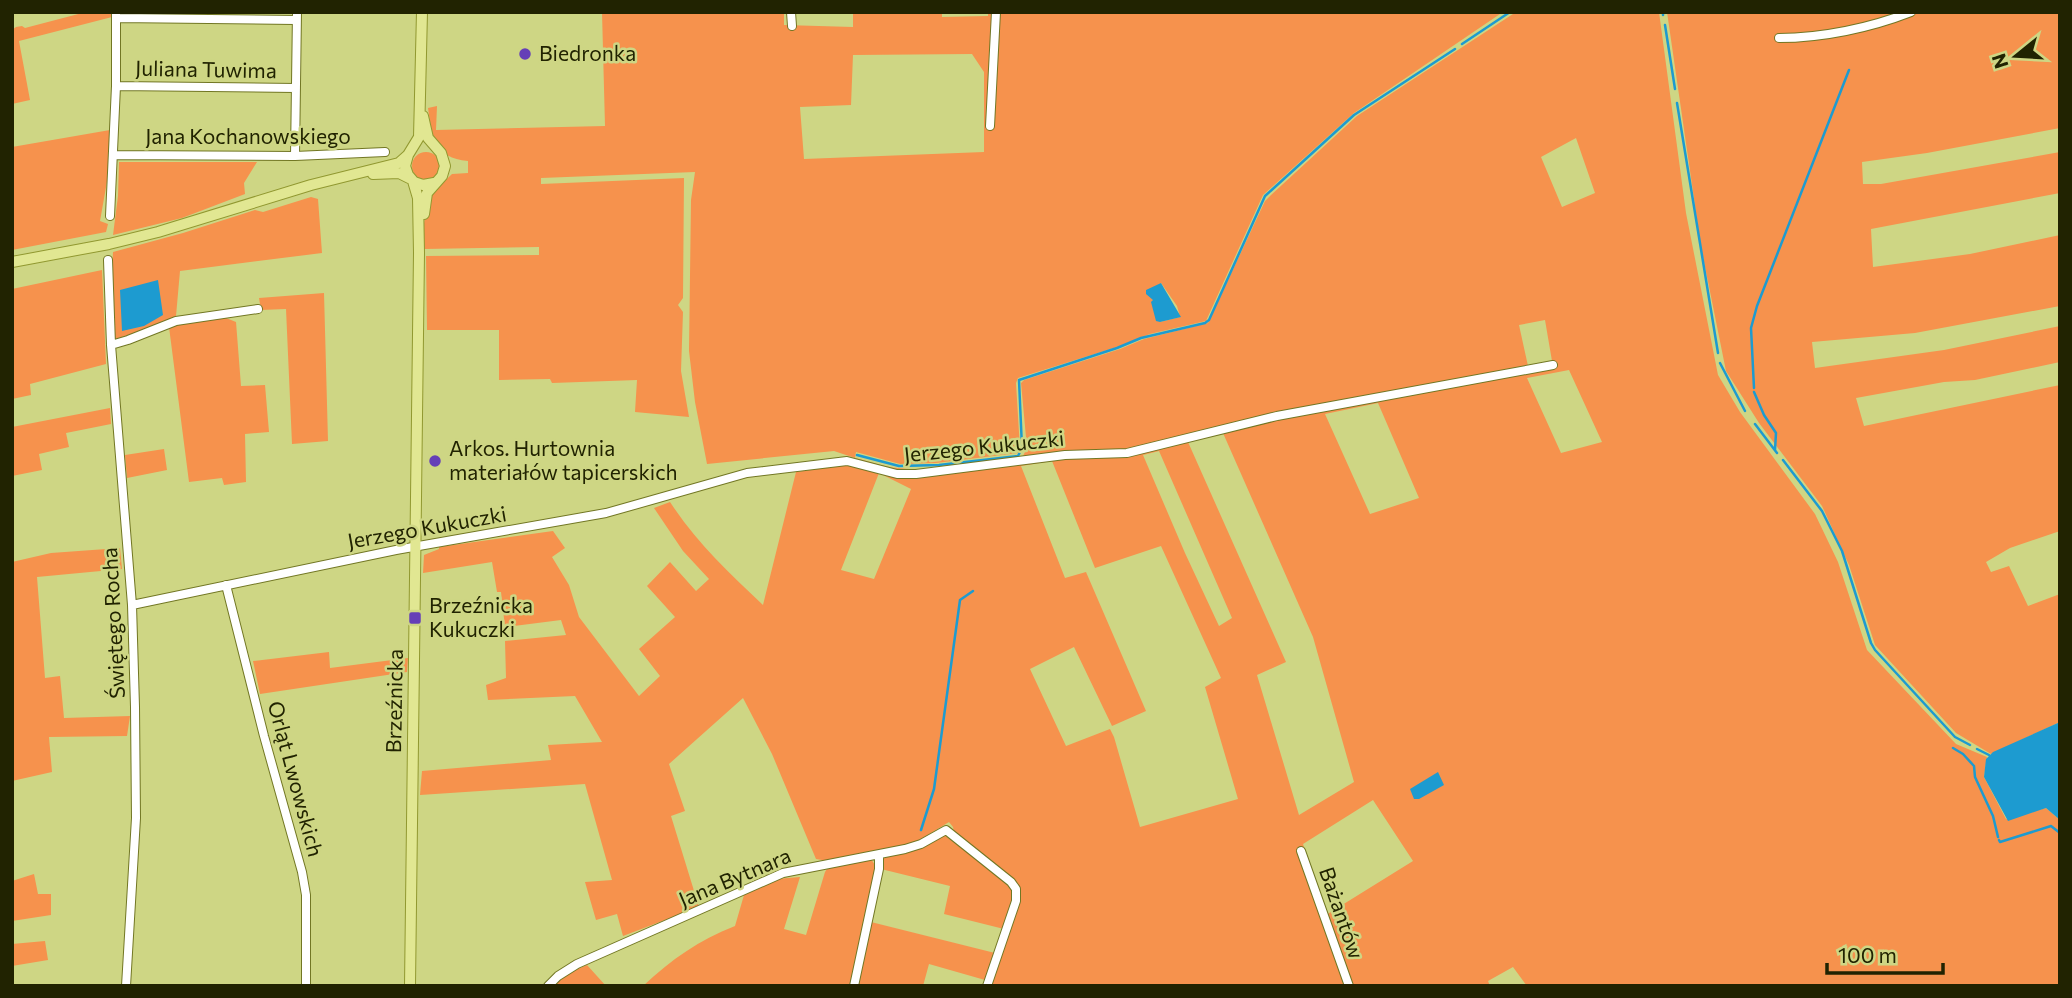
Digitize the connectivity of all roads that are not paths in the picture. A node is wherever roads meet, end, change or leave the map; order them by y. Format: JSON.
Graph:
{"nodes":[{"id":1,"x":422,"y":12,"type":"edge"},
{"id":2,"x":791,"y":12,"type":"edge"},
{"id":3,"x":996,"y":12,"type":"edge"},
{"id":4,"x":1911,"y":12,"type":"edge"},
{"id":5,"x":116,"y":15,"type":"edge"},
{"id":6,"x":296,"y":16,"type":"edge"},
{"id":7,"x":792,"y":26,"type":"dead end"},
{"id":8,"x":1779,"y":38,"type":"dead end"},
{"id":9,"x":117,"y":86,"type":"junction"},
{"id":10,"x":296,"y":88,"type":"junction"},
{"id":11,"x":421,"y":106,"type":"junction"},
{"id":12,"x":990,"y":126,"type":"dead end"},
{"id":13,"x":436,"y":149,"type":"junction"},
{"id":14,"x":385,"y":152,"type":"dead end"},
{"id":15,"x":410,"y":153,"type":"junction"},
{"id":16,"x":113,"y":155,"type":"junction"},
{"id":17,"x":295,"y":156,"type":"junction"},
{"id":18,"x":352,"y":175,"type":"junction"},
{"id":19,"x":412,"y":180,"type":"junction"},
{"id":20,"x":434,"y":183,"type":"junction"},
{"id":21,"x":110,"y":216,"type":"dead end"},
{"id":22,"x":419,"y":248,"type":"junction"},
{"id":23,"x":108,"y":260,"type":"dead end"},
{"id":24,"x":12,"y":262,"type":"edge"},
{"id":25,"x":258,"y":309,"type":"dead end"},
{"id":26,"x":111,"y":345,"type":"junction"},
{"id":27,"x":1553,"y":365,"type":"dead end"},
{"id":28,"x":416,"y":547,"type":"junction"},
{"id":29,"x":226,"y":585,"type":"junction"},
{"id":30,"x":132,"y":604,"type":"junction"},
{"id":31,"x":1301,"y":851,"type":"dead end"},
{"id":32,"x":879,"y":855,"type":"junction"},
{"id":33,"x":126,"y":986,"type":"edge"},
{"id":34,"x":306,"y":986,"type":"edge"},
{"id":35,"x":410,"y":986,"type":"edge"},
{"id":36,"x":548,"y":986,"type":"edge"},
{"id":37,"x":854,"y":986,"type":"edge"},
{"id":38,"x":987,"y":986,"type":"edge"},
{"id":39,"x":1349,"y":986,"type":"edge"}],
"edges":[{"from":1,"to":11,"type":"main road"},
{"from":2,"to":7,"type":"street"},
{"from":3,"to":12,"type":"street"},
{"from":4,"to":8,"type":"street"},
{"from":5,"to":6,"type":"street"},
{"from":5,"to":9,"type":"street"},
{"from":6,"to":10,"type":"street"},
{"from":9,"to":10,"type":"street","name":"Juliana Tuwima"},
{"from":9,"to":16,"type":"street"},
{"from":10,"to":17,"type":"street"},
{"from":11,"to":13,"type":"main road"},
{"from":11,"to":15,"type":"main road"},
{"from":13,"to":15,"type":"main road"},
{"from":13,"to":20,"type":"main road"},
{"from":14,"to":17,"type":"street","name":"Jana Kochanowskiego"},
{"from":15,"to":18,"type":"main road"},
{"from":15,"to":19,"type":"main road"},
{"from":16,"to":17,"type":"street","name":"Jana Kochanowskiego"},
{"from":16,"to":21,"type":"street"},
{"from":18,"to":19,"type":"main road"},
{"from":18,"to":24,"type":"main road"},
{"from":19,"to":20,"type":"main road"},
{"from":19,"to":22,"type":"main road","name":"Brzeźnicka"},
{"from":20,"to":22,"type":"main road","name":"Brzeźnicka"},
{"from":22,"to":28,"type":"main road","name":"Brzeźnicka"},
{"from":23,"to":26,"type":"street","name":"Świętego Rocha"},
{"from":25,"to":26,"type":"street"},
{"from":26,"to":30,"type":"street","name":"Świętego Rocha"},
{"from":27,"to":28,"type":"street","name":"Jerzego Kukuczki"},
{"from":28,"to":29,"type":"street","name":"Jerzego Kukuczki"},
{"from":28,"to":35,"type":"main road","name":"Brzeźnicka"},
{"from":29,"to":30,"type":"street","name":"Jerzego Kukuczki"},
{"from":29,"to":34,"type":"street","name":"Orląt Lwowskich"},
{"from":30,"to":33,"type":"street","name":"Świętego Rocha"},
{"from":31,"to":39,"type":"street","name":"Bażantów"},
{"from":32,"to":36,"type":"street","name":"Jana Bytnara"},
{"from":32,"to":37,"type":"street"},
{"from":32,"to":38,"type":"street","name":"Jana Bytnara"}]}
